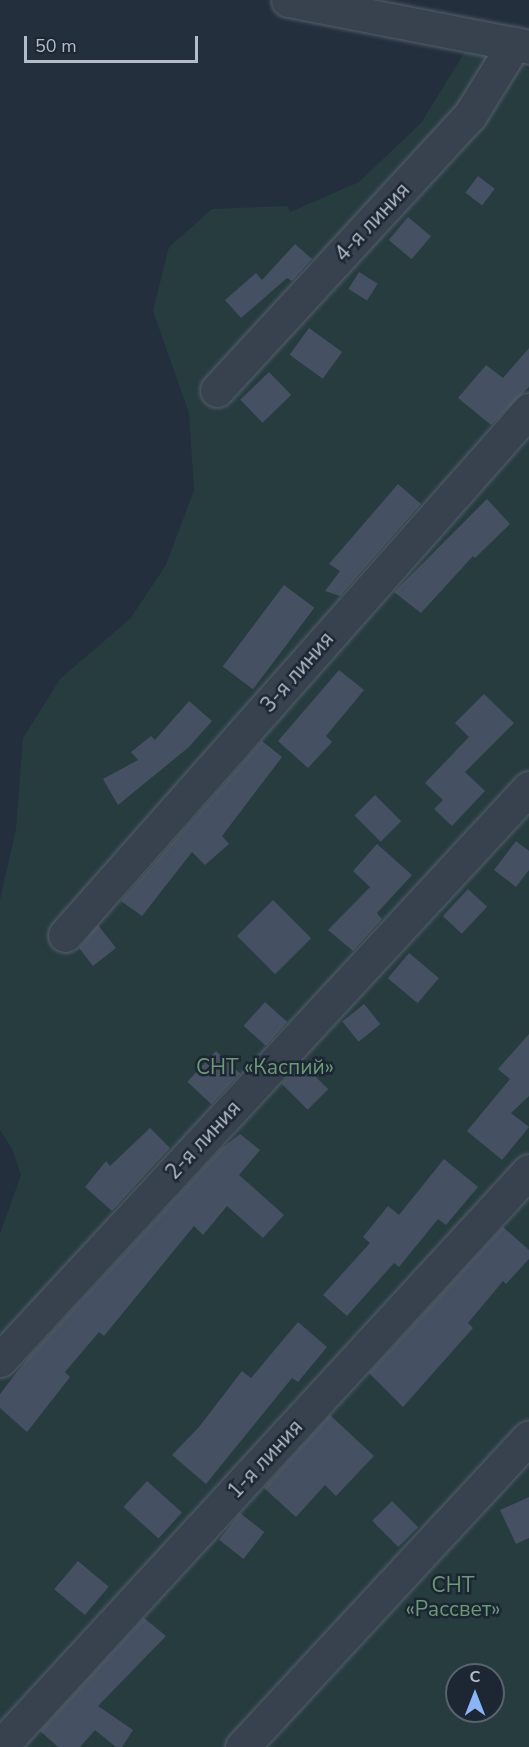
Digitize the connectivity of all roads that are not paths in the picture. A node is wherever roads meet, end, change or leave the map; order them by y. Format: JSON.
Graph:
{"nodes":[{"id":1,"x":288,"y":0,"type":"edge"},
{"id":2,"x":521,"y":46,"type":"edge"},
{"id":3,"x":217,"y":390,"type":"dead end"},
{"id":4,"x":529,"y":410,"type":"edge"},
{"id":5,"x":529,"y":788,"type":"edge"},
{"id":6,"x":65,"y":935,"type":"dead end"},
{"id":7,"x":529,"y":1171,"type":"edge"},
{"id":8,"x":0,"y":1360,"type":"edge"},
{"id":9,"x":529,"y":1437,"type":"edge"},
{"id":10,"x":0,"y":1747,"type":"edge"},
{"id":11,"x":242,"y":1747,"type":"edge"}],
"edges":[{"from":1,"to":2,"type":"street"},
{"from":2,"to":3,"type":"street","name":"4-я линия"},
{"from":4,"to":6,"type":"street","name":"3-я линия"},
{"from":5,"to":8,"type":"street","name":"2-я линия"},
{"from":7,"to":10,"type":"street","name":"1-я линия"},
{"from":9,"to":11,"type":"street"}]}
